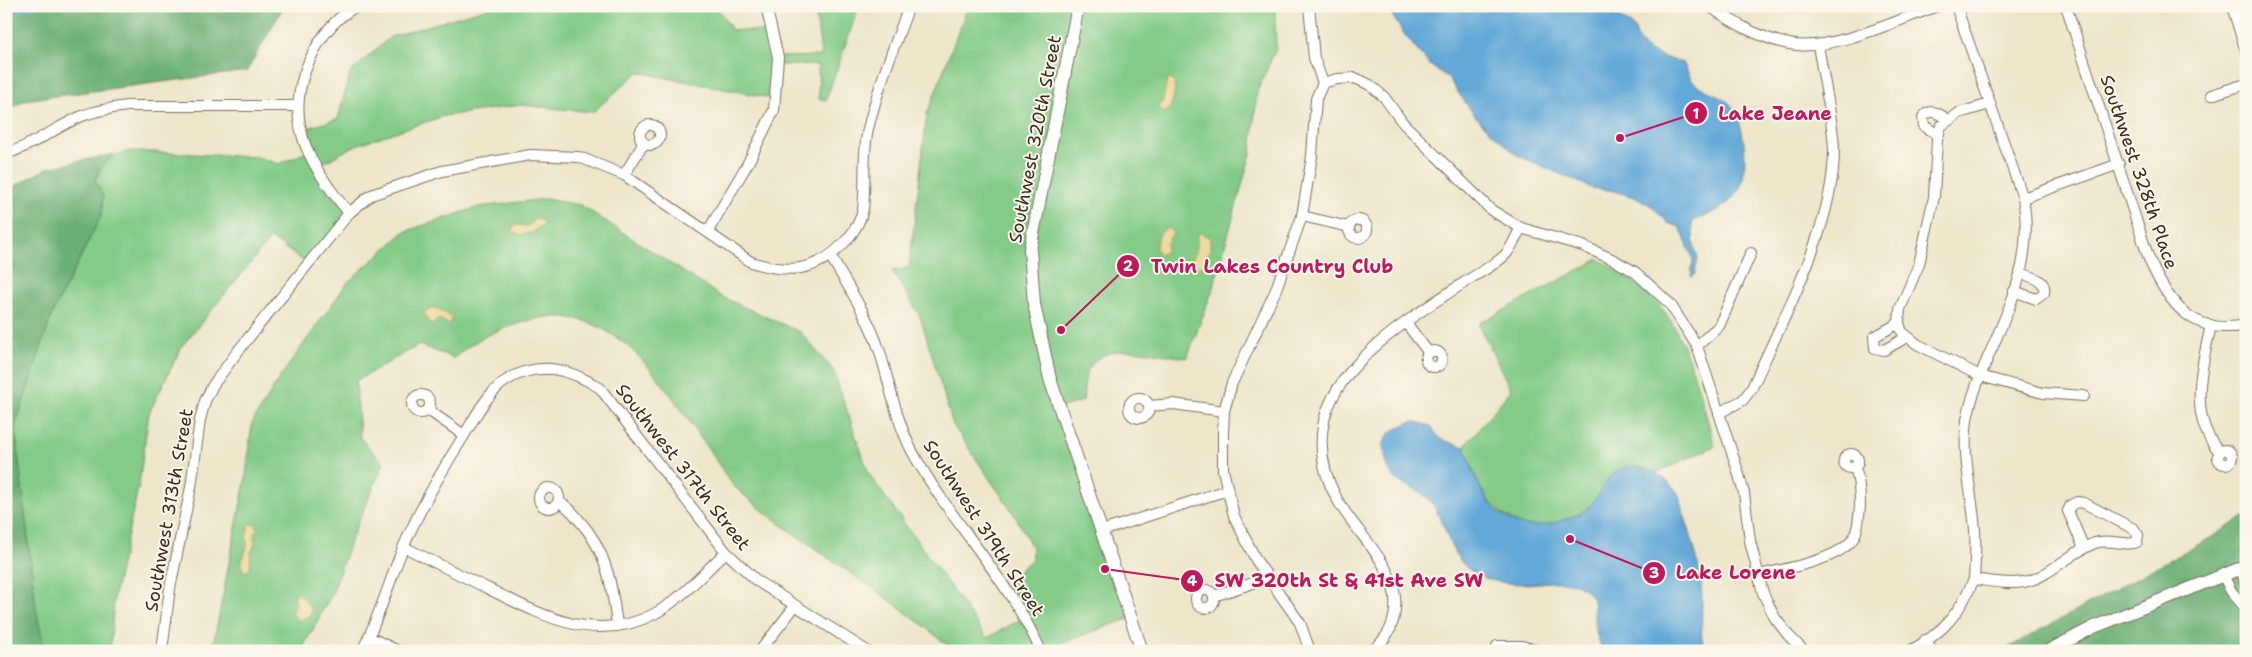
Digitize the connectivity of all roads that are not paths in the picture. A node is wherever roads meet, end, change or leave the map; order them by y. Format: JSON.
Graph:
{"nodes":[{"id":1,"x":358,"y":6,"type":"edge"},
{"id":2,"x":766,"y":6,"type":"edge"},
{"id":3,"x":909,"y":6,"type":"edge"},
{"id":4,"x":1078,"y":6,"type":"edge"},
{"id":5,"x":1309,"y":6,"type":"edge"},
{"id":6,"x":1709,"y":6,"type":"edge"},
{"id":7,"x":1937,"y":6,"type":"edge"},
{"id":8,"x":1956,"y":6,"type":"edge"},
{"id":9,"x":2066,"y":6,"type":"edge"},
{"id":10,"x":2232,"y":6,"type":"edge"},
{"id":11,"x":1818,"y":45,"type":"junction"},
{"id":12,"x":2246,"y":51,"type":"edge"},
{"id":13,"x":1323,"y":83,"type":"junction"},
{"id":14,"x":2246,"y":84,"type":"edge"},
{"id":15,"x":2211,"y":95,"type":"dead end"},
{"id":16,"x":1990,"y":104,"type":"junction"},
{"id":17,"x":297,"y":106,"type":"junction"},
{"id":18,"x":1947,"y":120,"type":"junction"},
{"id":19,"x":1939,"y":135,"type":"junction"},
{"id":20,"x":644,"y":143,"type":"dead end"},
{"id":21,"x":6,"y":154,"type":"edge"},
{"id":22,"x":2119,"y":164,"type":"junction"},
{"id":23,"x":624,"y":175,"type":"junction"},
{"id":24,"x":2024,"y":198,"type":"junction"},
{"id":25,"x":349,"y":213,"type":"junction"},
{"id":26,"x":1302,"y":216,"type":"junction"},
{"id":27,"x":1349,"y":226,"type":"dead end"},
{"id":28,"x":1521,"y":228,"type":"junction"},
{"id":29,"x":708,"y":231,"type":"junction"},
{"id":30,"x":1751,"y":253,"type":"dead end"},
{"id":31,"x":831,"y":257,"type":"junction"},
{"id":32,"x":2020,"y":272,"type":"junction"},
{"id":33,"x":2014,"y":291,"type":"junction"},
{"id":34,"x":1406,"y":324,"type":"junction"},
{"id":35,"x":2246,"y":324,"type":"edge"},
{"id":36,"x":2211,"y":325,"type":"junction"},
{"id":37,"x":1903,"y":331,"type":"junction"},
{"id":38,"x":1697,"y":346,"type":"junction"},
{"id":39,"x":1429,"y":353,"type":"dead end"},
{"id":40,"x":1980,"y":376,"type":"junction"},
{"id":41,"x":2084,"y":396,"type":"dead end"},
{"id":42,"x":1149,"y":406,"type":"dead end"},
{"id":43,"x":428,"y":410,"type":"dead end"},
{"id":44,"x":1224,"y":411,"type":"junction"},
{"id":45,"x":1719,"y":413,"type":"junction"},
{"id":46,"x":464,"y":435,"type":"junction"},
{"id":47,"x":2220,"y":452,"type":"dead end"},
{"id":48,"x":1855,"y":468,"type":"dead end"},
{"id":49,"x":1227,"y":490,"type":"junction"},
{"id":50,"x":558,"y":502,"type":"dead end"},
{"id":51,"x":1102,"y":531,"type":"junction"},
{"id":52,"x":404,"y":547,"type":"junction"},
{"id":53,"x":2084,"y":548,"type":"junction"},
{"id":54,"x":726,"y":552,"type":"junction"},
{"id":55,"x":2244,"y":567,"type":"edge"},
{"id":56,"x":1758,"y":575,"type":"junction"},
{"id":57,"x":2223,"y":575,"type":"junction"},
{"id":58,"x":1268,"y":578,"type":"junction"},
{"id":59,"x":1974,"y":579,"type":"junction"},
{"id":60,"x":2246,"y":585,"type":"edge"},
{"id":61,"x":1214,"y":596,"type":"dead end"},
{"id":62,"x":795,"y":606,"type":"junction"},
{"id":63,"x":2246,"y":609,"type":"edge"},
{"id":64,"x":617,"y":625,"type":"junction"},
{"id":65,"x":369,"y":637,"type":"junction"},
{"id":66,"x":1925,"y":640,"type":"junction"},
{"id":67,"x":1497,"y":646,"type":"dead end"},
{"id":68,"x":1914,"y":650,"type":"edge"},
{"id":69,"x":162,"y":651,"type":"edge"},
{"id":70,"x":362,"y":651,"type":"edge"},
{"id":71,"x":398,"y":651,"type":"edge"},
{"id":72,"x":760,"y":651,"type":"edge"},
{"id":73,"x":866,"y":651,"type":"edge"},
{"id":74,"x":1041,"y":651,"type":"edge"},
{"id":75,"x":1142,"y":651,"type":"edge"},
{"id":76,"x":1310,"y":651,"type":"edge"},
{"id":77,"x":1372,"y":651,"type":"edge"},
{"id":78,"x":1539,"y":651,"type":"edge"},
{"id":79,"x":1804,"y":651,"type":"edge"},
{"id":80,"x":1932,"y":651,"type":"edge"},
{"id":81,"x":2048,"y":651,"type":"edge"}],
"edges":[{"from":1,"to":17,"type":"street"},
{"from":2,"to":29,"type":"street"},
{"from":3,"to":31,"type":"street"},
{"from":4,"to":51,"type":"main road","name":"Southwest 320th Street"},
{"from":5,"to":13,"type":"street"},
{"from":6,"to":11,"type":"street"},
{"from":7,"to":11,"type":"street"},
{"from":8,"to":16,"type":"street"},
{"from":9,"to":22,"type":"street","name":"Southwest 328th Place"},
{"from":10,"to":12,"type":"street"},
{"from":11,"to":45,"type":"street"},
{"from":13,"to":26,"type":"street"},
{"from":13,"to":28,"type":"street"},
{"from":14,"to":15,"type":"street"},
{"from":16,"to":18,"type":"street"},
{"from":16,"to":24,"type":"street"},
{"from":17,"to":21,"type":"street"},
{"from":17,"to":25,"type":"street"},
{"from":18,"to":19,"type":"street"},
{"from":18,"to":19,"type":"street"},
{"from":19,"to":37,"type":"street"},
{"from":20,"to":23,"type":"street"},
{"from":22,"to":24,"type":"street"},
{"from":22,"to":36,"type":"street","name":"Southwest 328th Place"},
{"from":23,"to":25,"type":"street","name":"Southwest 313th Street"},
{"from":23,"to":29,"type":"street","name":"Southwest 313th Street"},
{"from":24,"to":32,"type":"street"},
{"from":25,"to":69,"type":"street","name":"Southwest 313th Street"},
{"from":26,"to":27,"type":"street"},
{"from":26,"to":44,"type":"street"},
{"from":28,"to":34,"type":"street"},
{"from":28,"to":38,"type":"street"},
{"from":29,"to":31,"type":"street","name":"Southwest 313th Street"},
{"from":30,"to":38,"type":"street"},
{"from":31,"to":74,"type":"street","name":"Southwest 319th Street"},
{"from":32,"to":33,"type":"street"},
{"from":32,"to":33,"type":"street"},
{"from":33,"to":40,"type":"street"},
{"from":34,"to":39,"type":"street"},
{"from":34,"to":77,"type":"street"},
{"from":35,"to":36,"type":"street","name":"Southwest 328th Place"},
{"from":36,"to":47,"type":"street"},
{"from":37,"to":37,"type":"street"},
{"from":37,"to":40,"type":"street"},
{"from":38,"to":45,"type":"street"},
{"from":40,"to":41,"type":"street"},
{"from":40,"to":59,"type":"street"},
{"from":42,"to":44,"type":"street"},
{"from":43,"to":46,"type":"street"},
{"from":44,"to":49,"type":"street"},
{"from":45,"to":56,"type":"street"},
{"from":46,"to":52,"type":"street","name":"Southwest 317th Street"},
{"from":46,"to":54,"type":"street","name":"Southwest 317th Street"},
{"from":48,"to":56,"type":"street"},
{"from":49,"to":51,"type":"street"},
{"from":49,"to":58,"type":"street"},
{"from":50,"to":64,"type":"street"},
{"from":51,"to":75,"type":"main road","name":"Southwest 320th Street"},
{"from":52,"to":64,"type":"street"},
{"from":52,"to":65,"type":"street","name":"Southwest 317th Street"},
{"from":53,"to":53,"type":"street"},
{"from":53,"to":59,"type":"street"},
{"from":54,"to":62,"type":"street","name":"Southwest 317th Street"},
{"from":54,"to":64,"type":"street"},
{"from":55,"to":57,"type":"main road"},
{"from":55,"to":60,"type":"street"},
{"from":56,"to":79,"type":"street"},
{"from":57,"to":63,"type":"street"},
{"from":57,"to":81,"type":"main road"},
{"from":58,"to":61,"type":"street"},
{"from":58,"to":76,"type":"street"},
{"from":59,"to":66,"type":"street"},
{"from":62,"to":72,"type":"street"},
{"from":62,"to":73,"type":"street","name":"Southwest 317th Street"},
{"from":65,"to":70,"type":"street","name":"Southwest 317th Street"},
{"from":65,"to":71,"type":"street"},
{"from":66,"to":68,"type":"street"},
{"from":66,"to":80,"type":"street"},
{"from":67,"to":78,"type":"street"}]}
